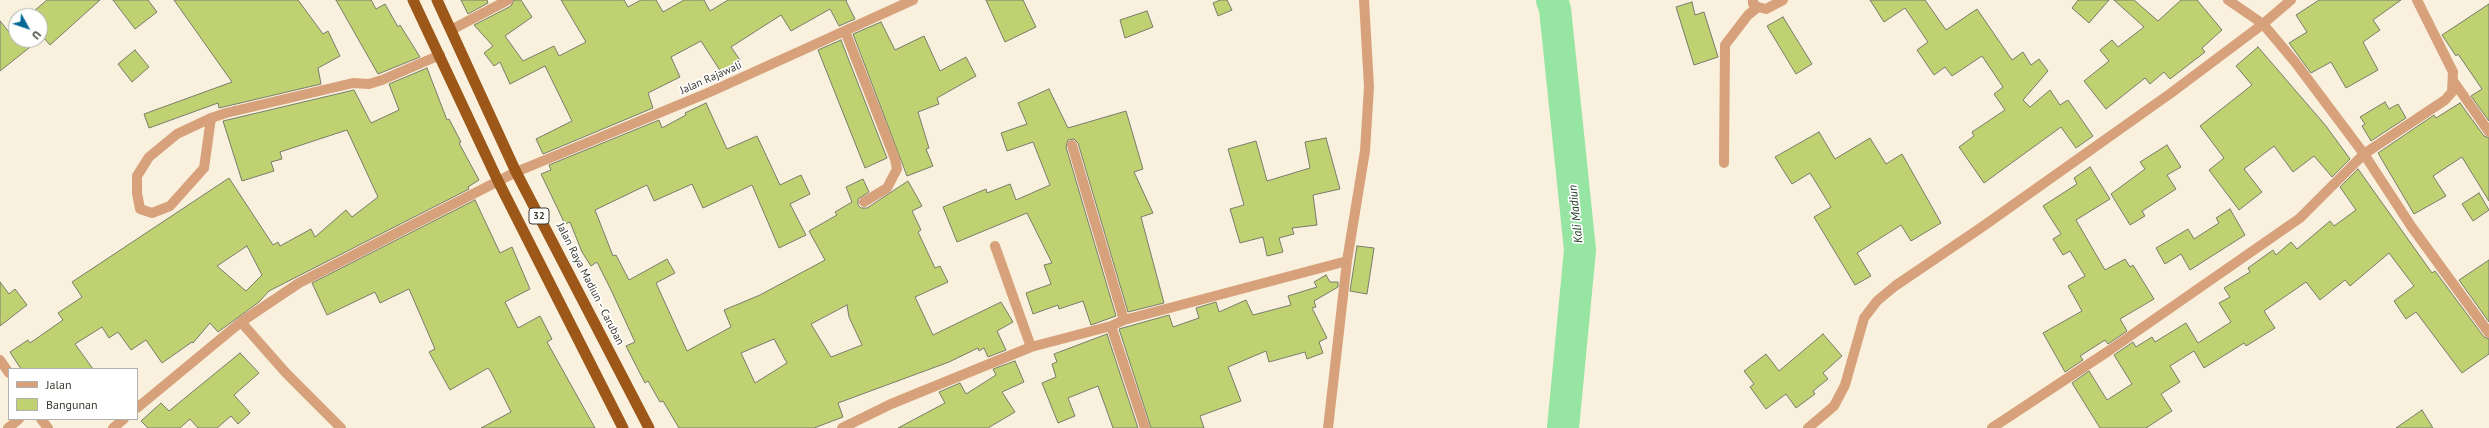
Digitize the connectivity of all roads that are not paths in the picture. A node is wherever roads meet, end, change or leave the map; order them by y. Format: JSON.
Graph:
{"nodes":[{"id":1,"x":413,"y":0,"type":"edge"},
{"id":2,"x":437,"y":0,"type":"edge"},
{"id":3,"x":508,"y":0,"type":"edge"},
{"id":4,"x":913,"y":0,"type":"edge"},
{"id":5,"x":1364,"y":0,"type":"edge"},
{"id":6,"x":1783,"y":0,"type":"edge"},
{"id":7,"x":2228,"y":0,"type":"edge"},
{"id":8,"x":2291,"y":0,"type":"edge"},
{"id":9,"x":2417,"y":0,"type":"edge"},
{"id":10,"x":1756,"y":4,"type":"edge"},
{"id":11,"x":2263,"y":24,"type":"junction"},
{"id":12,"x":451,"y":30,"type":"junction"},
{"id":13,"x":845,"y":31,"type":"junction"},
{"id":14,"x":440,"y":55,"type":"junction"},
{"id":15,"x":2454,"y":82,"type":"junction"},
{"id":16,"x":211,"y":118,"type":"junction"},
{"id":17,"x":2489,"y":132,"type":"edge"},
{"id":18,"x":1072,"y":145,"type":"dead end"},
{"id":19,"x":2364,"y":154,"type":"junction"},
{"id":20,"x":1724,"y":163,"type":"dead end"},
{"id":21,"x":516,"y":172,"type":"junction"},
{"id":22,"x":498,"y":181,"type":"junction"},
{"id":23,"x":864,"y":202,"type":"dead end"},
{"id":24,"x":995,"y":246,"type":"dead end"},
{"id":25,"x":1347,"y":261,"type":"junction"},
{"id":26,"x":1124,"y":320,"type":"junction"},
{"id":27,"x":242,"y":322,"type":"junction"},
{"id":28,"x":1111,"y":326,"type":"junction"},
{"id":29,"x":2489,"y":332,"type":"edge"},
{"id":30,"x":1031,"y":347,"type":"junction"},
{"id":31,"x":0,"y":360,"type":"edge"},
{"id":32,"x":8,"y":372,"type":"edge"},
{"id":33,"x":138,"y":407,"type":"edge"},
{"id":34,"x":18,"y":420,"type":"edge"},
{"id":35,"x":42,"y":420,"type":"edge"},
{"id":36,"x":123,"y":420,"type":"edge"},
{"id":37,"x":8,"y":428,"type":"edge"},
{"id":38,"x":48,"y":428,"type":"edge"},
{"id":39,"x":113,"y":428,"type":"edge"},
{"id":40,"x":341,"y":428,"type":"edge"},
{"id":41,"x":623,"y":428,"type":"edge"},
{"id":42,"x":649,"y":428,"type":"edge"},
{"id":43,"x":842,"y":428,"type":"edge"},
{"id":44,"x":1145,"y":428,"type":"edge"},
{"id":45,"x":1328,"y":428,"type":"edge"},
{"id":46,"x":1808,"y":428,"type":"edge"},
{"id":47,"x":1992,"y":428,"type":"edge"}],
"edges":[{"from":1,"to":14,"type":"highway","number":"32"},
{"from":2,"to":12,"type":"highway","name":"Jalan Raya Madiun - Caruban","number":"32"},
{"from":3,"to":12,"type":"street"},
{"from":4,"to":13,"type":"street","name":"Jalan Rajawali"},
{"from":5,"to":25,"type":"street"},
{"from":6,"to":10,"type":"street"},
{"from":7,"to":11,"type":"street"},
{"from":8,"to":11,"type":"street"},
{"from":9,"to":15,"type":"street"},
{"from":10,"to":20,"type":"street"},
{"from":11,"to":19,"type":"street"},
{"from":11,"to":46,"type":"street"},
{"from":12,"to":21,"type":"highway","name":"Jalan Raya Madiun - Caruban","number":"32"},
{"from":13,"to":21,"type":"street","name":"Jalan Rajawali"},
{"from":13,"to":23,"type":"street"},
{"from":14,"to":16,"type":"street"},
{"from":14,"to":22,"type":"highway","number":"32"},
{"from":15,"to":17,"type":"street"},
{"from":15,"to":19,"type":"street"},
{"from":16,"to":16,"type":"street"},
{"from":18,"to":26,"type":"street"},
{"from":19,"to":29,"type":"street"},
{"from":19,"to":47,"type":"street"},
{"from":21,"to":22,"type":"street","name":"Jalan Rajawali"},
{"from":21,"to":42,"type":"highway","name":"Jalan Raya Madiun - Caruban","number":"32"},
{"from":22,"to":27,"type":"street","name":"Jalan Rajawali"},
{"from":22,"to":41,"type":"highway","number":"32"},
{"from":24,"to":30,"type":"street"},
{"from":25,"to":26,"type":"street"},
{"from":25,"to":45,"type":"street"},
{"from":26,"to":28,"type":"street"},
{"from":27,"to":33,"type":"street","name":"Jalan Rajawali"},
{"from":27,"to":40,"type":"street"},
{"from":28,"to":30,"type":"street"},
{"from":28,"to":44,"type":"street"},
{"from":30,"to":43,"type":"street"},
{"from":31,"to":32,"type":"street"},
{"from":34,"to":37,"type":"street"},
{"from":35,"to":38,"type":"street"},
{"from":36,"to":39,"type":"street"}]}
